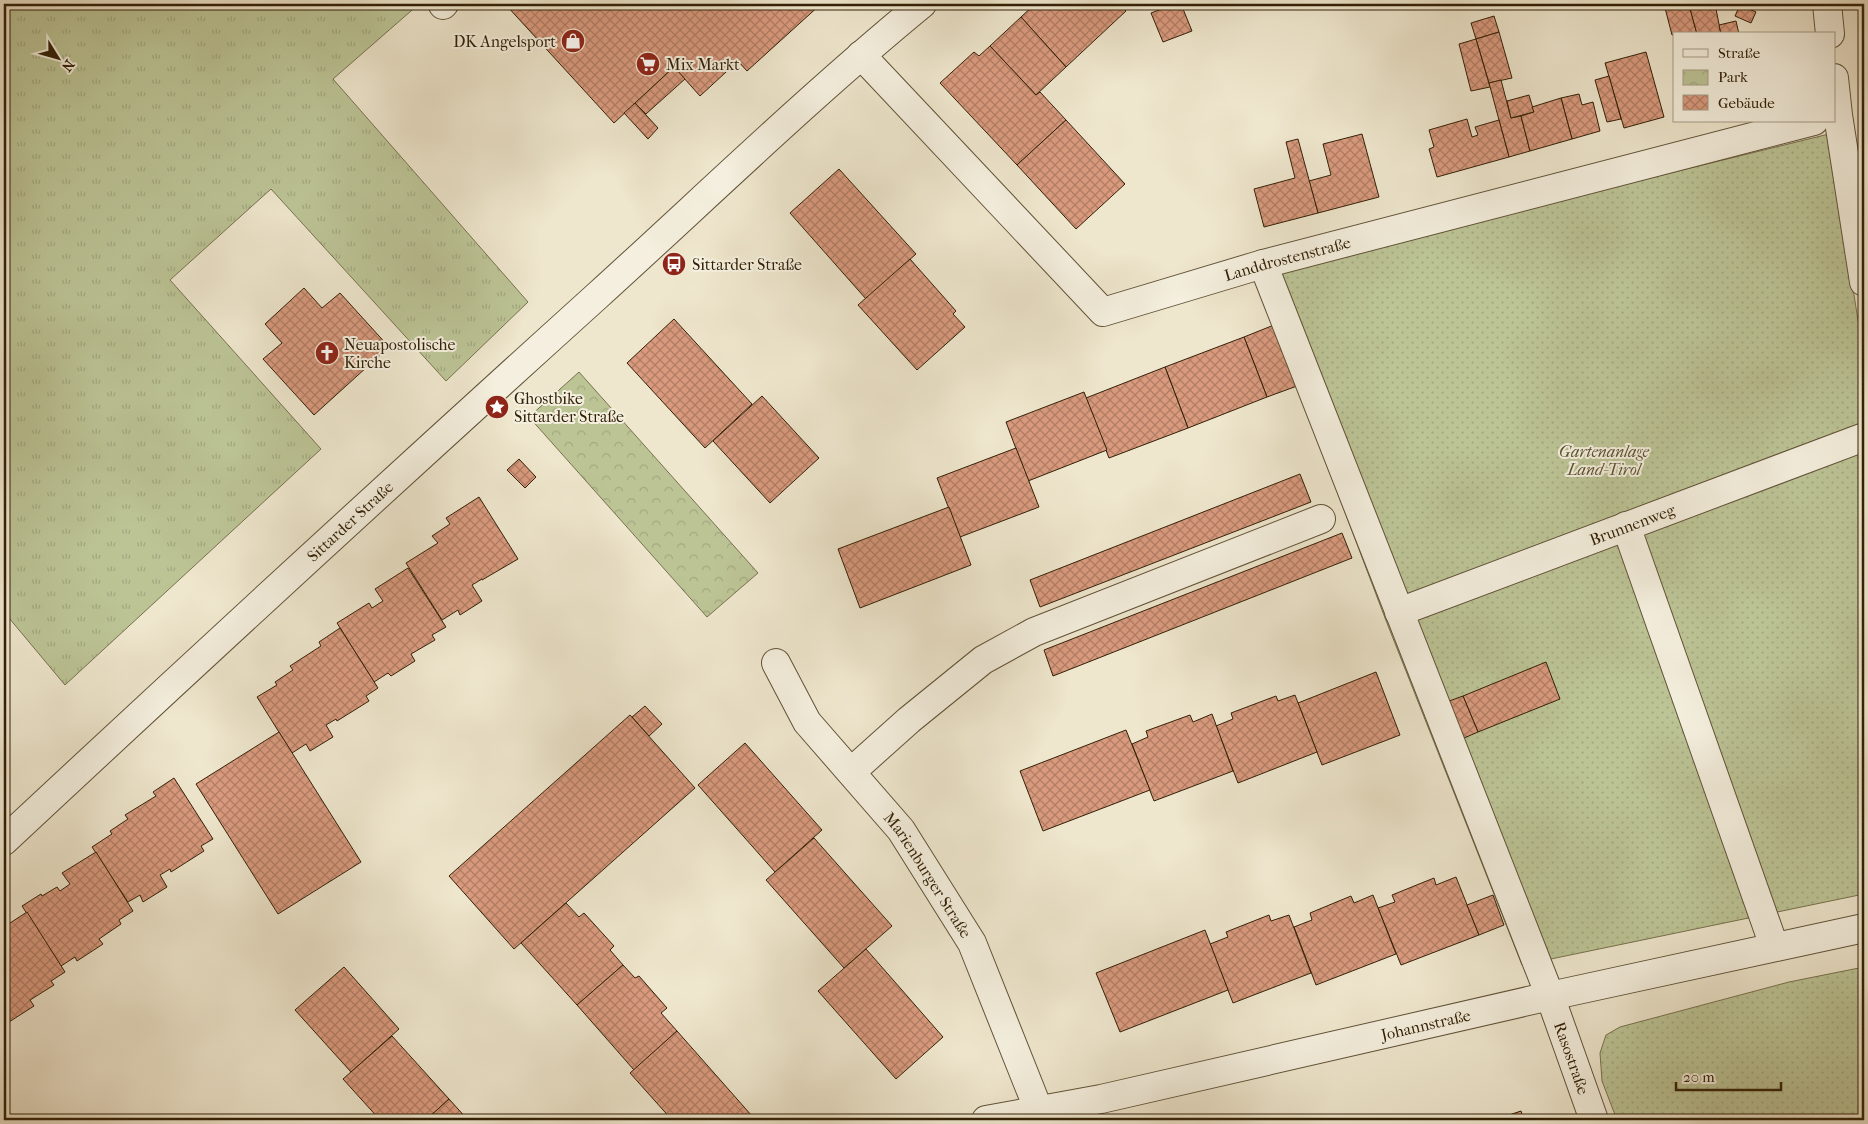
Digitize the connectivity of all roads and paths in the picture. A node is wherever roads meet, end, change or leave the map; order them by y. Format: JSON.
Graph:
{"nodes":[{"id":1,"x":1827,"y":4,"type":"edge"},
{"id":2,"x":906,"y":9,"type":"edge"},
{"id":3,"x":1830,"y":32,"type":"edge"},
{"id":4,"x":861,"y":55,"type":"junction"},
{"id":5,"x":1810,"y":122,"type":"edge"},
{"id":6,"x":1830,"y":122,"type":"edge"},
{"id":7,"x":1263,"y":264,"type":"junction"},
{"id":8,"x":1864,"y":282,"type":"edge"},
{"id":9,"x":1864,"y":437,"type":"edge"},
{"id":10,"x":1321,"y":519,"type":"dead end"},
{"id":11,"x":1626,"y":526,"type":"junction"},
{"id":12,"x":1399,"y":612,"type":"junction"},
{"id":13,"x":776,"y":663,"type":"dead end"},
{"id":14,"x":851,"y":772,"type":"junction"},
{"id":15,"x":7,"y":830,"type":"edge"},
{"id":16,"x":1864,"y":928,"type":"edge"},
{"id":17,"x":1774,"y":946,"type":"junction"},
{"id":18,"x":1550,"y":996,"type":"junction"},
{"id":19,"x":1039,"y":1111,"type":"junction"},
{"id":20,"x":986,"y":1120,"type":"edge"},
{"id":21,"x":1594,"y":1120,"type":"edge"}],
"edges":[{"from":1,"to":3,"type":"street"},
{"from":2,"to":4,"type":"street","name":"Sittarder Straße"},
{"from":4,"to":7,"type":"street","name":"Landdrostenstraße"},
{"from":4,"to":15,"type":"street","name":"Sittarder Straße"},
{"from":5,"to":7,"type":"street","name":"Landdrostenstraße"},
{"from":6,"to":8,"type":"street"},
{"from":7,"to":12,"type":"street","name":"Rasostraße"},
{"from":9,"to":11,"type":"street","name":"Brunnenweg"},
{"from":10,"to":14,"type":"street"},
{"from":11,"to":12,"type":"street","name":"Brunnenweg"},
{"from":11,"to":17,"type":"street"},
{"from":12,"to":18,"type":"street","name":"Rasostraße"},
{"from":13,"to":14,"type":"street","name":"Marienburger Straße"},
{"from":14,"to":19,"type":"street","name":"Marienburger Straße"},
{"from":16,"to":17,"type":"street","name":"Johannstraße"},
{"from":17,"to":18,"type":"street","name":"Johannstraße"},
{"from":18,"to":19,"type":"street","name":"Johannstraße"},
{"from":18,"to":21,"type":"street","name":"Rasostraße"},
{"from":19,"to":20,"type":"street","name":"Johannstraße"}]}
